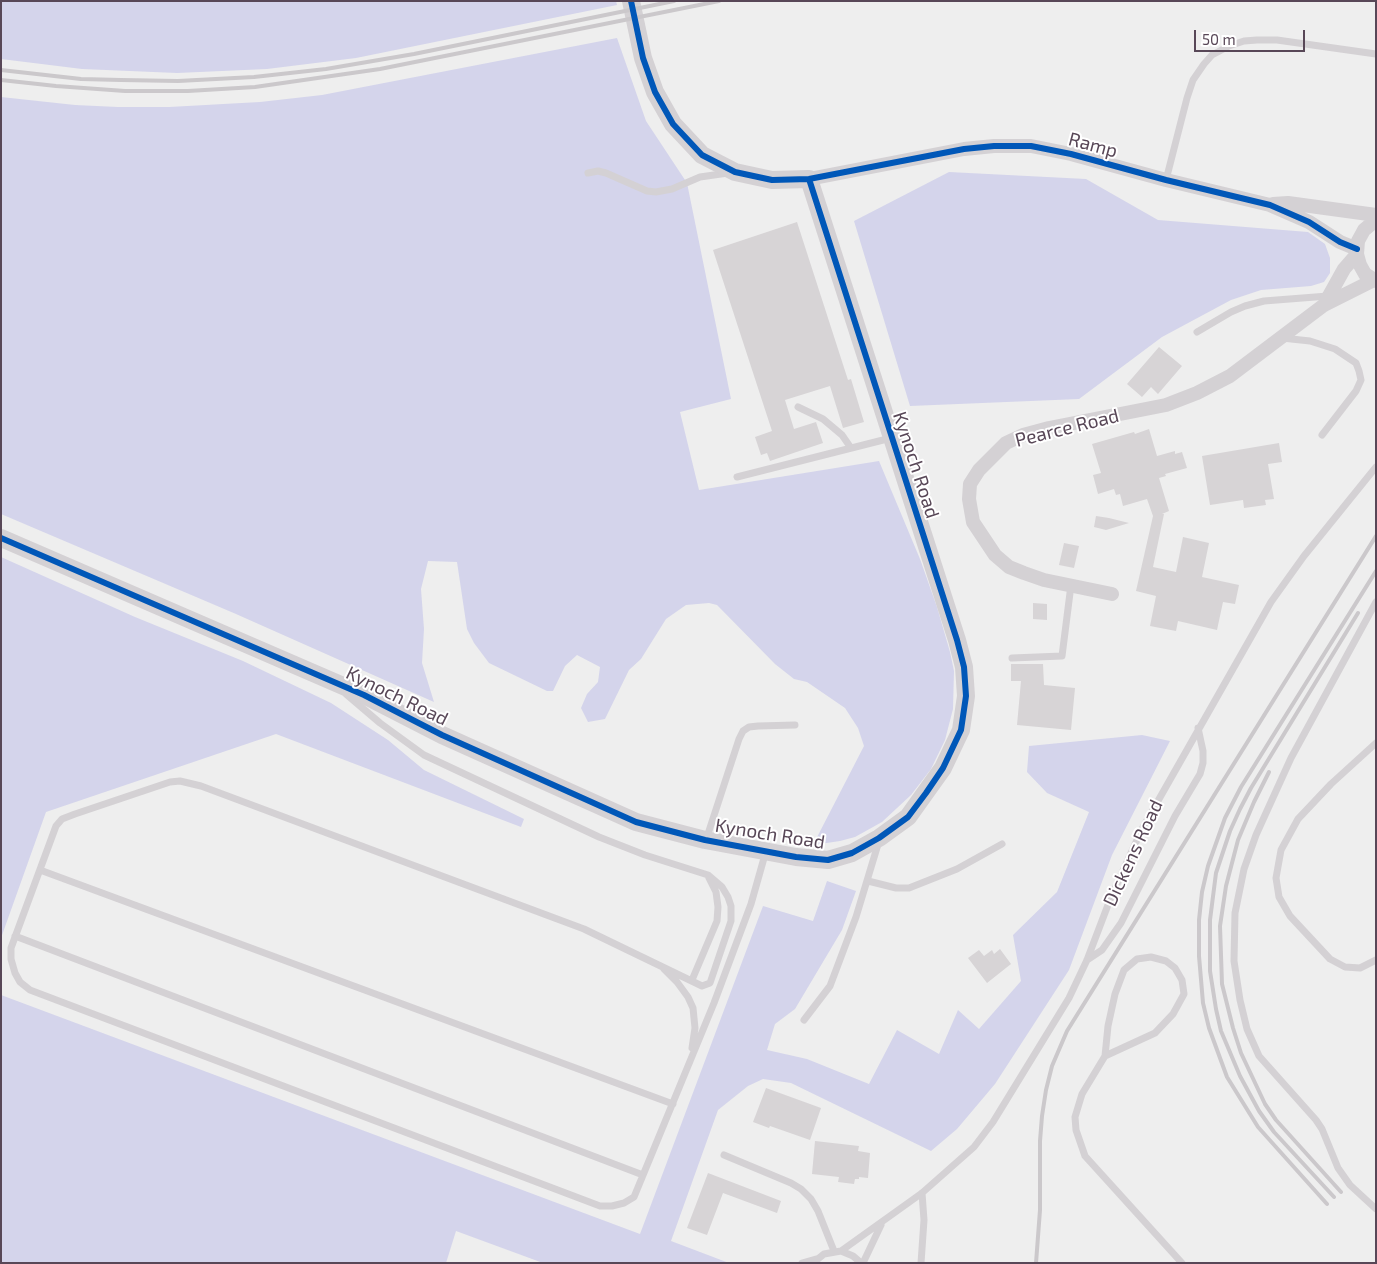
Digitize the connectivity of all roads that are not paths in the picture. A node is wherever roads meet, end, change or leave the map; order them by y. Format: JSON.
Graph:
{"nodes":[{"id":1,"x":631,"y":1,"type":"edge"},
{"id":2,"x":1376,"y":54,"type":"edge"},
{"id":3,"x":735,"y":172,"type":"junction"},
{"id":4,"x":588,"y":173,"type":"dead end"},
{"id":5,"x":809,"y":179,"type":"junction"},
{"id":6,"x":1166,"y":180,"type":"junction"},
{"id":7,"x":1270,"y":204,"type":"junction"},
{"id":8,"x":1376,"y":215,"type":"edge"},
{"id":9,"x":1376,"y":220,"type":"edge"},
{"id":10,"x":1357,"y":252,"type":"junction"},
{"id":11,"x":1375,"y":281,"type":"edge"},
{"id":12,"x":1326,"y":300,"type":"junction"},
{"id":13,"x":1197,"y":332,"type":"dead end"},
{"id":14,"x":1281,"y":338,"type":"junction"},
{"id":15,"x":798,"y":407,"type":"dead end"},
{"id":16,"x":1322,"y":435,"type":"dead end"},
{"id":17,"x":892,"y":438,"type":"junction"},
{"id":18,"x":851,"y":448,"type":"junction"},
{"id":19,"x":1376,"y":468,"type":"edge"},
{"id":20,"x":737,"y":477,"type":"dead end"},
{"id":21,"x":1,"y":538,"type":"edge"},
{"id":22,"x":1071,"y":585,"type":"junction"},
{"id":23,"x":1112,"y":594,"type":"dead end"},
{"id":24,"x":1376,"y":602,"type":"edge"},
{"id":25,"x":1012,"y":658,"type":"dead end"},
{"id":26,"x":336,"y":682,"type":"junction"},
{"id":27,"x":795,"y":726,"type":"dead end"},
{"id":28,"x":1198,"y":728,"type":"junction"},
{"id":29,"x":1376,"y":743,"type":"edge"},
{"id":30,"x":879,"y":838,"type":"junction"},
{"id":31,"x":706,"y":840,"type":"junction"},
{"id":32,"x":1002,"y":844,"type":"dead end"},
{"id":33,"x":766,"y":851,"type":"junction"},
{"id":34,"x":40,"y":870,"type":"junction"},
{"id":35,"x":708,"y":875,"type":"junction"},
{"id":36,"x":868,"y":881,"type":"junction"},
{"id":37,"x":15,"y":936,"type":"junction"},
{"id":38,"x":1087,"y":960,"type":"junction"},
{"id":39,"x":1376,"y":960,"type":"edge"},
{"id":40,"x":659,"y":964,"type":"junction"},
{"id":41,"x":692,"y":980,"type":"junction"},
{"id":42,"x":804,"y":1020,"type":"dead end"},
{"id":43,"x":1105,"y":1056,"type":"junction"},
{"id":44,"x":691,"y":1059,"type":"junction"},
{"id":45,"x":673,"y":1104,"type":"junction"},
{"id":46,"x":724,"y":1155,"type":"dead end"},
{"id":47,"x":644,"y":1175,"type":"junction"},
{"id":48,"x":922,"y":1193,"type":"junction"},
{"id":49,"x":1376,"y":1210,"type":"edge"},
{"id":50,"x":881,"y":1224,"type":"junction"},
{"id":51,"x":837,"y":1251,"type":"junction"},
{"id":52,"x":815,"y":1261,"type":"edge"},
{"id":53,"x":802,"y":1263,"type":"edge"},
{"id":54,"x":862,"y":1263,"type":"edge"},
{"id":55,"x":921,"y":1263,"type":"edge"},
{"id":56,"x":1182,"y":1263,"type":"edge"}],
"edges":[{"from":1,"to":3,"type":"street"},
{"from":2,"to":6,"type":"lane"},
{"from":3,"to":4,"type":"lane"},
{"from":3,"to":5,"type":"street"},
{"from":5,"to":6,"type":"street","name":"Ramp"},
{"from":5,"to":17,"type":"street","name":"Kynoch Road"},
{"from":6,"to":7,"type":"street","name":"Ramp"},
{"from":7,"to":8,"type":"street","name":"Ramp"},
{"from":7,"to":10,"type":"street","name":"Ramp"},
{"from":9,"to":10,"type":"street","name":"Pearce Road"},
{"from":10,"to":11,"type":"street"},
{"from":10,"to":12,"type":"street","name":"Pearce Road"},
{"from":11,"to":12,"type":"street","name":"Pearce Road"},
{"from":12,"to":13,"type":"lane"},
{"from":12,"to":14,"type":"street","name":"Pearce Road"},
{"from":14,"to":16,"type":"lane"},
{"from":14,"to":22,"type":"street","name":"Pearce Road"},
{"from":15,"to":18,"type":"lane"},
{"from":17,"to":18,"type":"lane"},
{"from":17,"to":30,"type":"street","name":"Kynoch Road"},
{"from":18,"to":20,"type":"lane"},
{"from":19,"to":28,"type":"lane","name":"Dickens Road"},
{"from":21,"to":26,"type":"street","name":"Kynoch Road"},
{"from":22,"to":23,"type":"street","name":"Pearce Road"},
{"from":22,"to":25,"type":"lane"},
{"from":24,"to":49,"type":"lane"},
{"from":26,"to":31,"type":"street","name":"Kynoch Road"},
{"from":26,"to":35,"type":"lane"},
{"from":27,"to":31,"type":"lane"},
{"from":28,"to":38,"type":"lane","name":"Dickens Road"},
{"from":28,"to":38,"type":"lane"},
{"from":29,"to":39,"type":"lane"},
{"from":30,"to":33,"type":"street","name":"Kynoch Road"},
{"from":30,"to":36,"type":"lane"},
{"from":31,"to":33,"type":"street","name":"Kynoch Road"},
{"from":32,"to":36,"type":"lane"},
{"from":33,"to":44,"type":"lane"},
{"from":34,"to":37,"type":"lane"},
{"from":34,"to":40,"type":"lane"},
{"from":34,"to":45,"type":"lane"},
{"from":35,"to":41,"type":"lane"},
{"from":35,"to":41,"type":"lane"},
{"from":36,"to":42,"type":"lane"},
{"from":37,"to":47,"type":"lane"},
{"from":37,"to":47,"type":"lane"},
{"from":38,"to":48,"type":"lane","name":"Dickens Road"},
{"from":40,"to":41,"type":"lane"},
{"from":40,"to":44,"type":"lane"},
{"from":43,"to":43,"type":"lane"},
{"from":43,"to":56,"type":"lane"},
{"from":44,"to":45,"type":"lane"},
{"from":45,"to":47,"type":"lane"},
{"from":46,"to":51,"type":"lane"},
{"from":48,"to":50,"type":"lane","name":"Dickens Road"},
{"from":48,"to":55,"type":"lane"},
{"from":50,"to":51,"type":"lane","name":"Dickens Road"},
{"from":50,"to":54,"type":"lane","name":"Dickens Road"},
{"from":51,"to":52,"type":"lane","name":"Dickens Road"},
{"from":51,"to":54,"type":"lane"},
{"from":52,"to":53,"type":"lane"}]}
